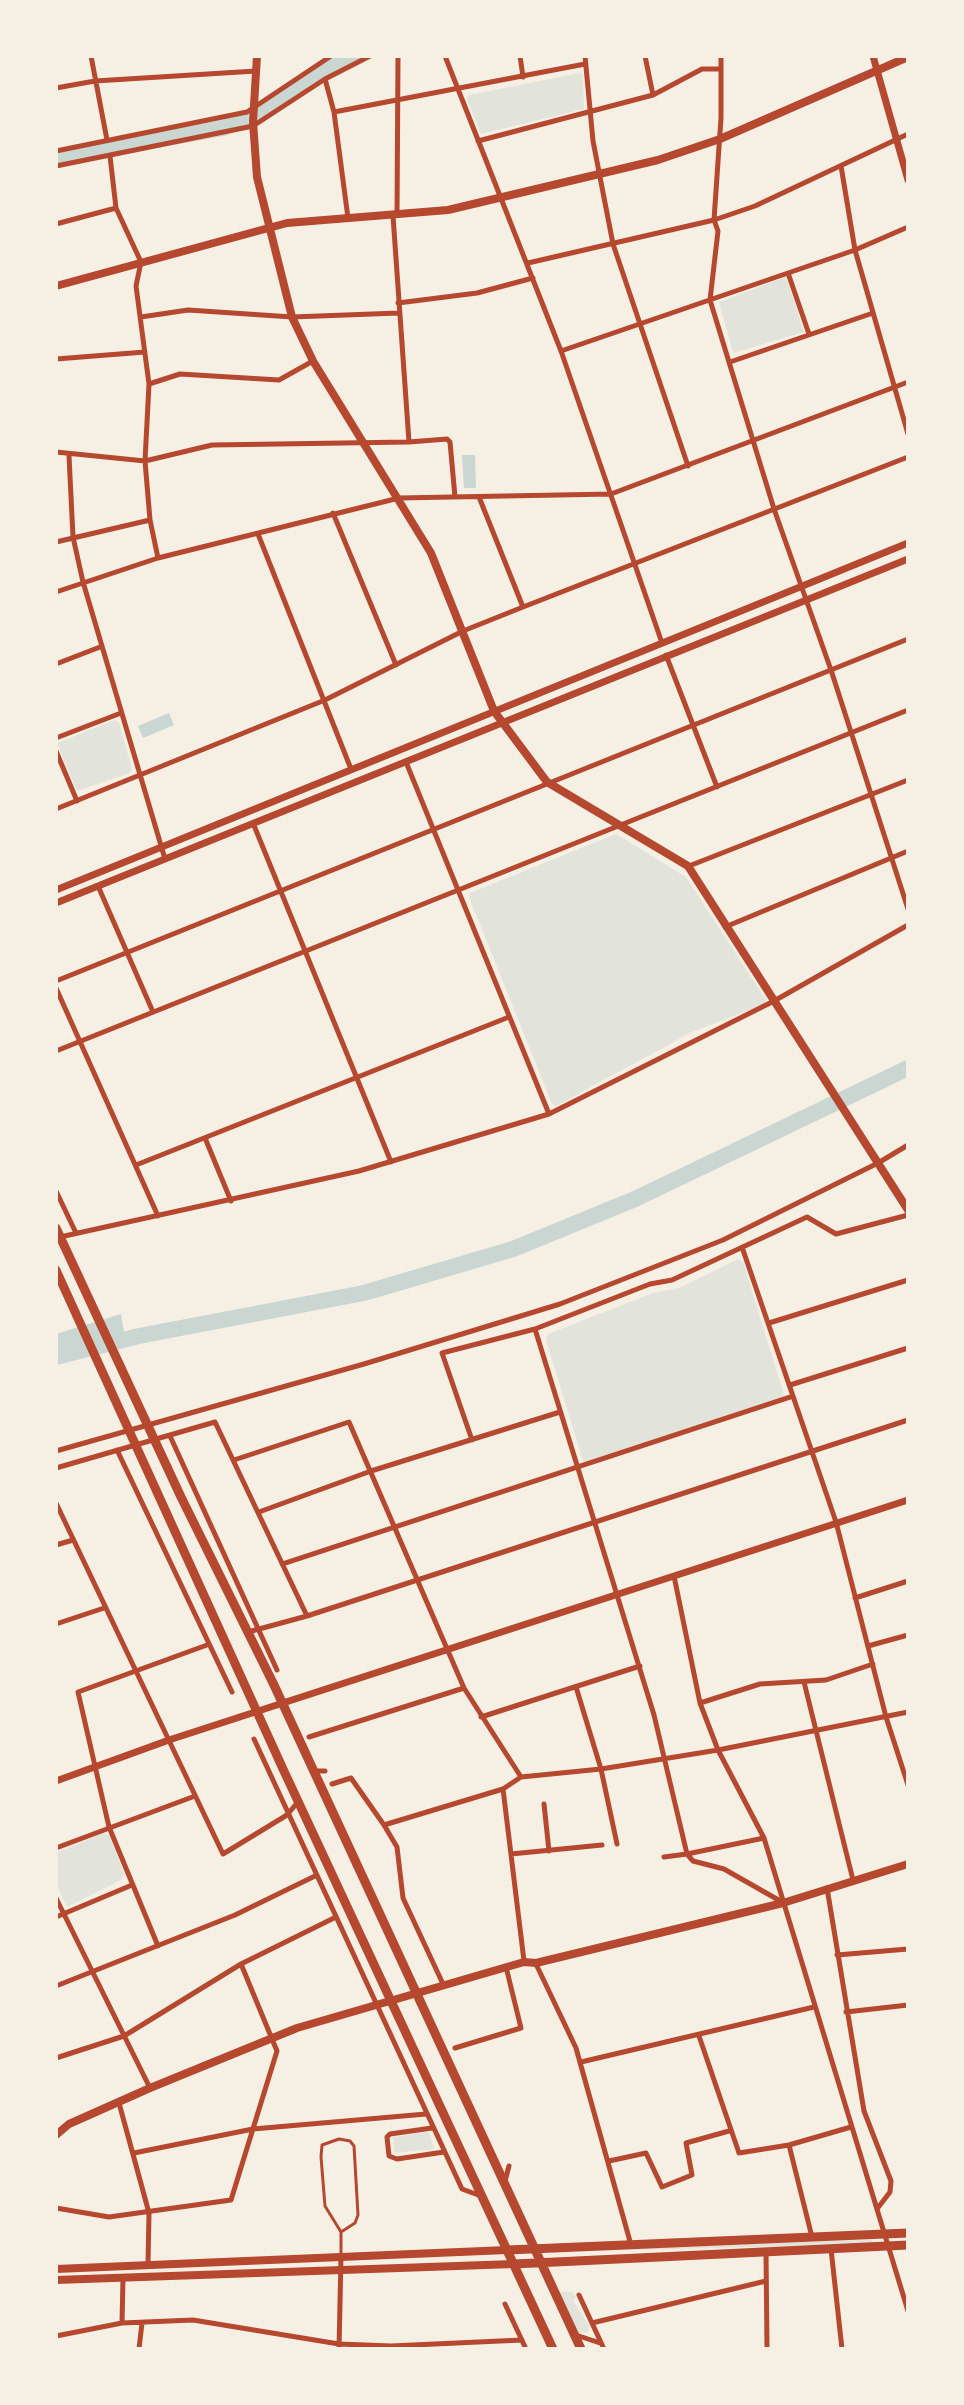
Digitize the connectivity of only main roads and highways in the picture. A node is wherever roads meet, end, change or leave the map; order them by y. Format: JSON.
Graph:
{"nodes":[{"id":1,"x":257,"y":56,"type":"edge"},
{"id":2,"x":908,"y":57,"type":"edge"},
{"id":3,"x":267,"y":227,"type":"junction"},
{"id":4,"x":56,"y":286,"type":"edge"},
{"id":5,"x":907,"y":1209,"type":"edge"},
{"id":6,"x":56,"y":1228,"type":"edge"},
{"id":7,"x":56,"y":1270,"type":"edge"},
{"id":8,"x":908,"y":1864,"type":"edge"},
{"id":9,"x":56,"y":2135,"type":"edge"},
{"id":10,"x":908,"y":2233,"type":"edge"},
{"id":11,"x":908,"y":2245,"type":"edge"},
{"id":12,"x":536,"y":2248,"type":"junction"},
{"id":13,"x":507,"y":2250,"type":"junction"},
{"id":14,"x":543,"y":2262,"type":"junction"},
{"id":15,"x":514,"y":2264,"type":"junction"},
{"id":16,"x":56,"y":2269,"type":"edge"},
{"id":17,"x":56,"y":2280,"type":"edge"},
{"id":18,"x":553,"y":2349,"type":"edge"},
{"id":19,"x":581,"y":2349,"type":"edge"}],
"edges":[{"from":1,"to":3,"type":"main road"},
{"from":2,"to":3,"type":"main road"},
{"from":3,"to":4,"type":"main road"},
{"from":3,"to":5,"type":"main road"},
{"from":6,"to":12,"type":"highway"},
{"from":7,"to":13,"type":"highway"},
{"from":8,"to":9,"type":"main road"},
{"from":10,"to":12,"type":"highway"},
{"from":11,"to":14,"type":"highway"},
{"from":12,"to":13,"type":"highway"},
{"from":12,"to":14,"type":"highway"},
{"from":13,"to":15,"type":"highway"},
{"from":13,"to":16,"type":"main road"},
{"from":14,"to":15,"type":"highway"},
{"from":14,"to":19,"type":"highway"},
{"from":15,"to":17,"type":"main road"},
{"from":15,"to":18,"type":"highway"}]}
